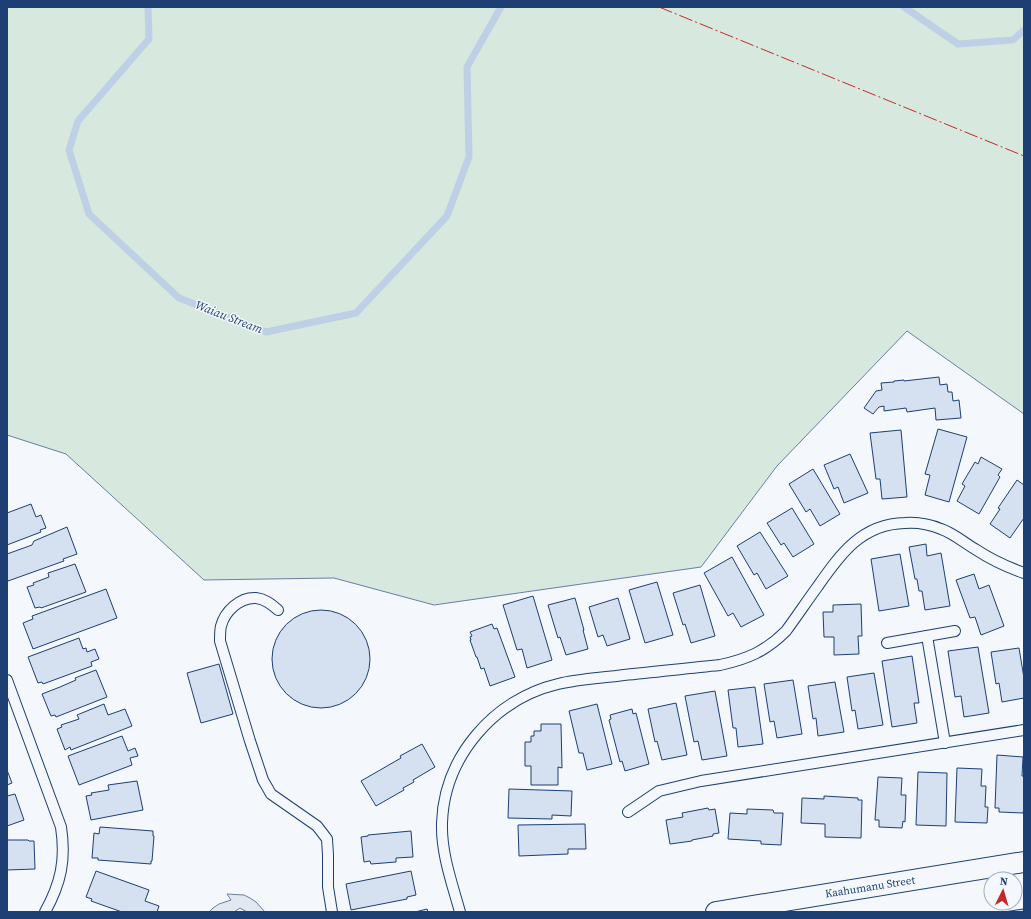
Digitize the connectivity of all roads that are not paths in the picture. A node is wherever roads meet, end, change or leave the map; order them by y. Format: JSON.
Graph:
{"nodes":[{"id":1,"x":1024,"y":573,"type":"edge"},
{"id":2,"x":278,"y":610,"type":"dead end"},
{"id":3,"x":955,"y":631,"type":"dead end"},
{"id":4,"x":927,"y":636,"type":"junction"},
{"id":5,"x":887,"y":643,"type":"dead end"},
{"id":6,"x":7,"y":680,"type":"edge"},
{"id":7,"x":1024,"y":730,"type":"edge"},
{"id":8,"x":945,"y":743,"type":"junction"},
{"id":9,"x":628,"y":812,"type":"dead end"},
{"id":10,"x":1024,"y":862,"type":"edge"},
{"id":11,"x":45,"y":912,"type":"edge"},
{"id":12,"x":332,"y":912,"type":"edge"},
{"id":13,"x":460,"y":912,"type":"edge"},
{"id":14,"x":716,"y":912,"type":"edge"}],
"edges":[{"from":1,"to":13,"type":"lane"},
{"from":2,"to":12,"type":"lane"},
{"from":3,"to":4,"type":"lane"},
{"from":4,"to":5,"type":"lane"},
{"from":4,"to":8,"type":"lane"},
{"from":6,"to":11,"type":"lane"},
{"from":7,"to":8,"type":"lane"},
{"from":8,"to":9,"type":"lane"},
{"from":10,"to":14,"type":"street","name":"Kaahumanu Street"}]}
